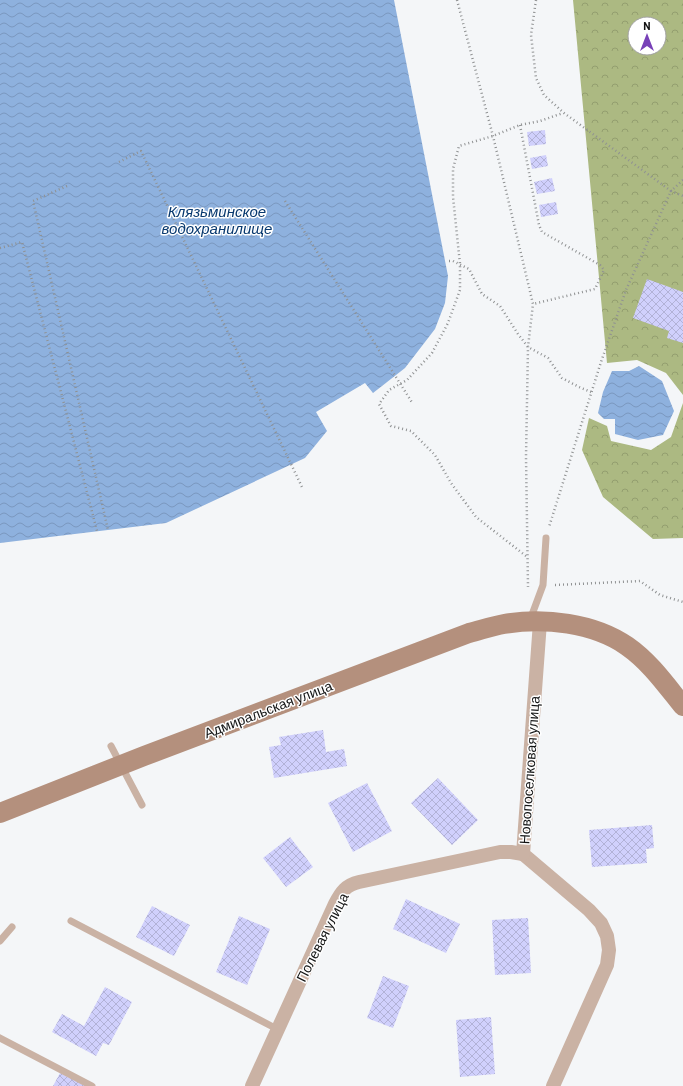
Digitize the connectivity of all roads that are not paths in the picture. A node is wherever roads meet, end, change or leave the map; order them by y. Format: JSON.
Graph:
{"nodes":[{"id":1,"x":546,"y":538,"type":"road end"},
{"id":2,"x":535,"y":622,"type":"junction"},
{"id":3,"x":683,"y":706,"type":"edge"},
{"id":4,"x":111,"y":746,"type":"dead end"},
{"id":5,"x":120,"y":765,"type":"junction"},
{"id":6,"x":142,"y":805,"type":"dead end"},
{"id":7,"x":0,"y":812,"type":"edge"},
{"id":8,"x":523,"y":854,"type":"junction"},
{"id":9,"x":71,"y":921,"type":"dead end"},
{"id":10,"x":12,"y":927,"type":"dead end"},
{"id":11,"x":0,"y":941,"type":"edge"},
{"id":12,"x":277,"y":1029,"type":"junction"},
{"id":13,"x":0,"y":1038,"type":"edge"},
{"id":14,"x":92,"y":1086,"type":"edge"},
{"id":15,"x":252,"y":1086,"type":"edge"},
{"id":16,"x":553,"y":1086,"type":"edge"}],
"edges":[{"from":1,"to":2,"type":"lane"},
{"from":2,"to":3,"type":"street","name":"Адмиральская улица"},
{"from":2,"to":5,"type":"street","name":"Адмиральская улица"},
{"from":2,"to":8,"type":"street","name":"Новопоселковая улица"},
{"from":4,"to":5,"type":"lane"},
{"from":5,"to":6,"type":"lane"},
{"from":5,"to":7,"type":"street","name":"Адмиральская улица"},
{"from":8,"to":12,"type":"street","name":"Полевая улица"},
{"from":8,"to":16,"type":"street","name":"Новопоселковая улица"},
{"from":9,"to":12,"type":"lane"},
{"from":10,"to":11,"type":"lane"},
{"from":12,"to":15,"type":"street","name":"Полевая улица"},
{"from":13,"to":14,"type":"lane"}]}
